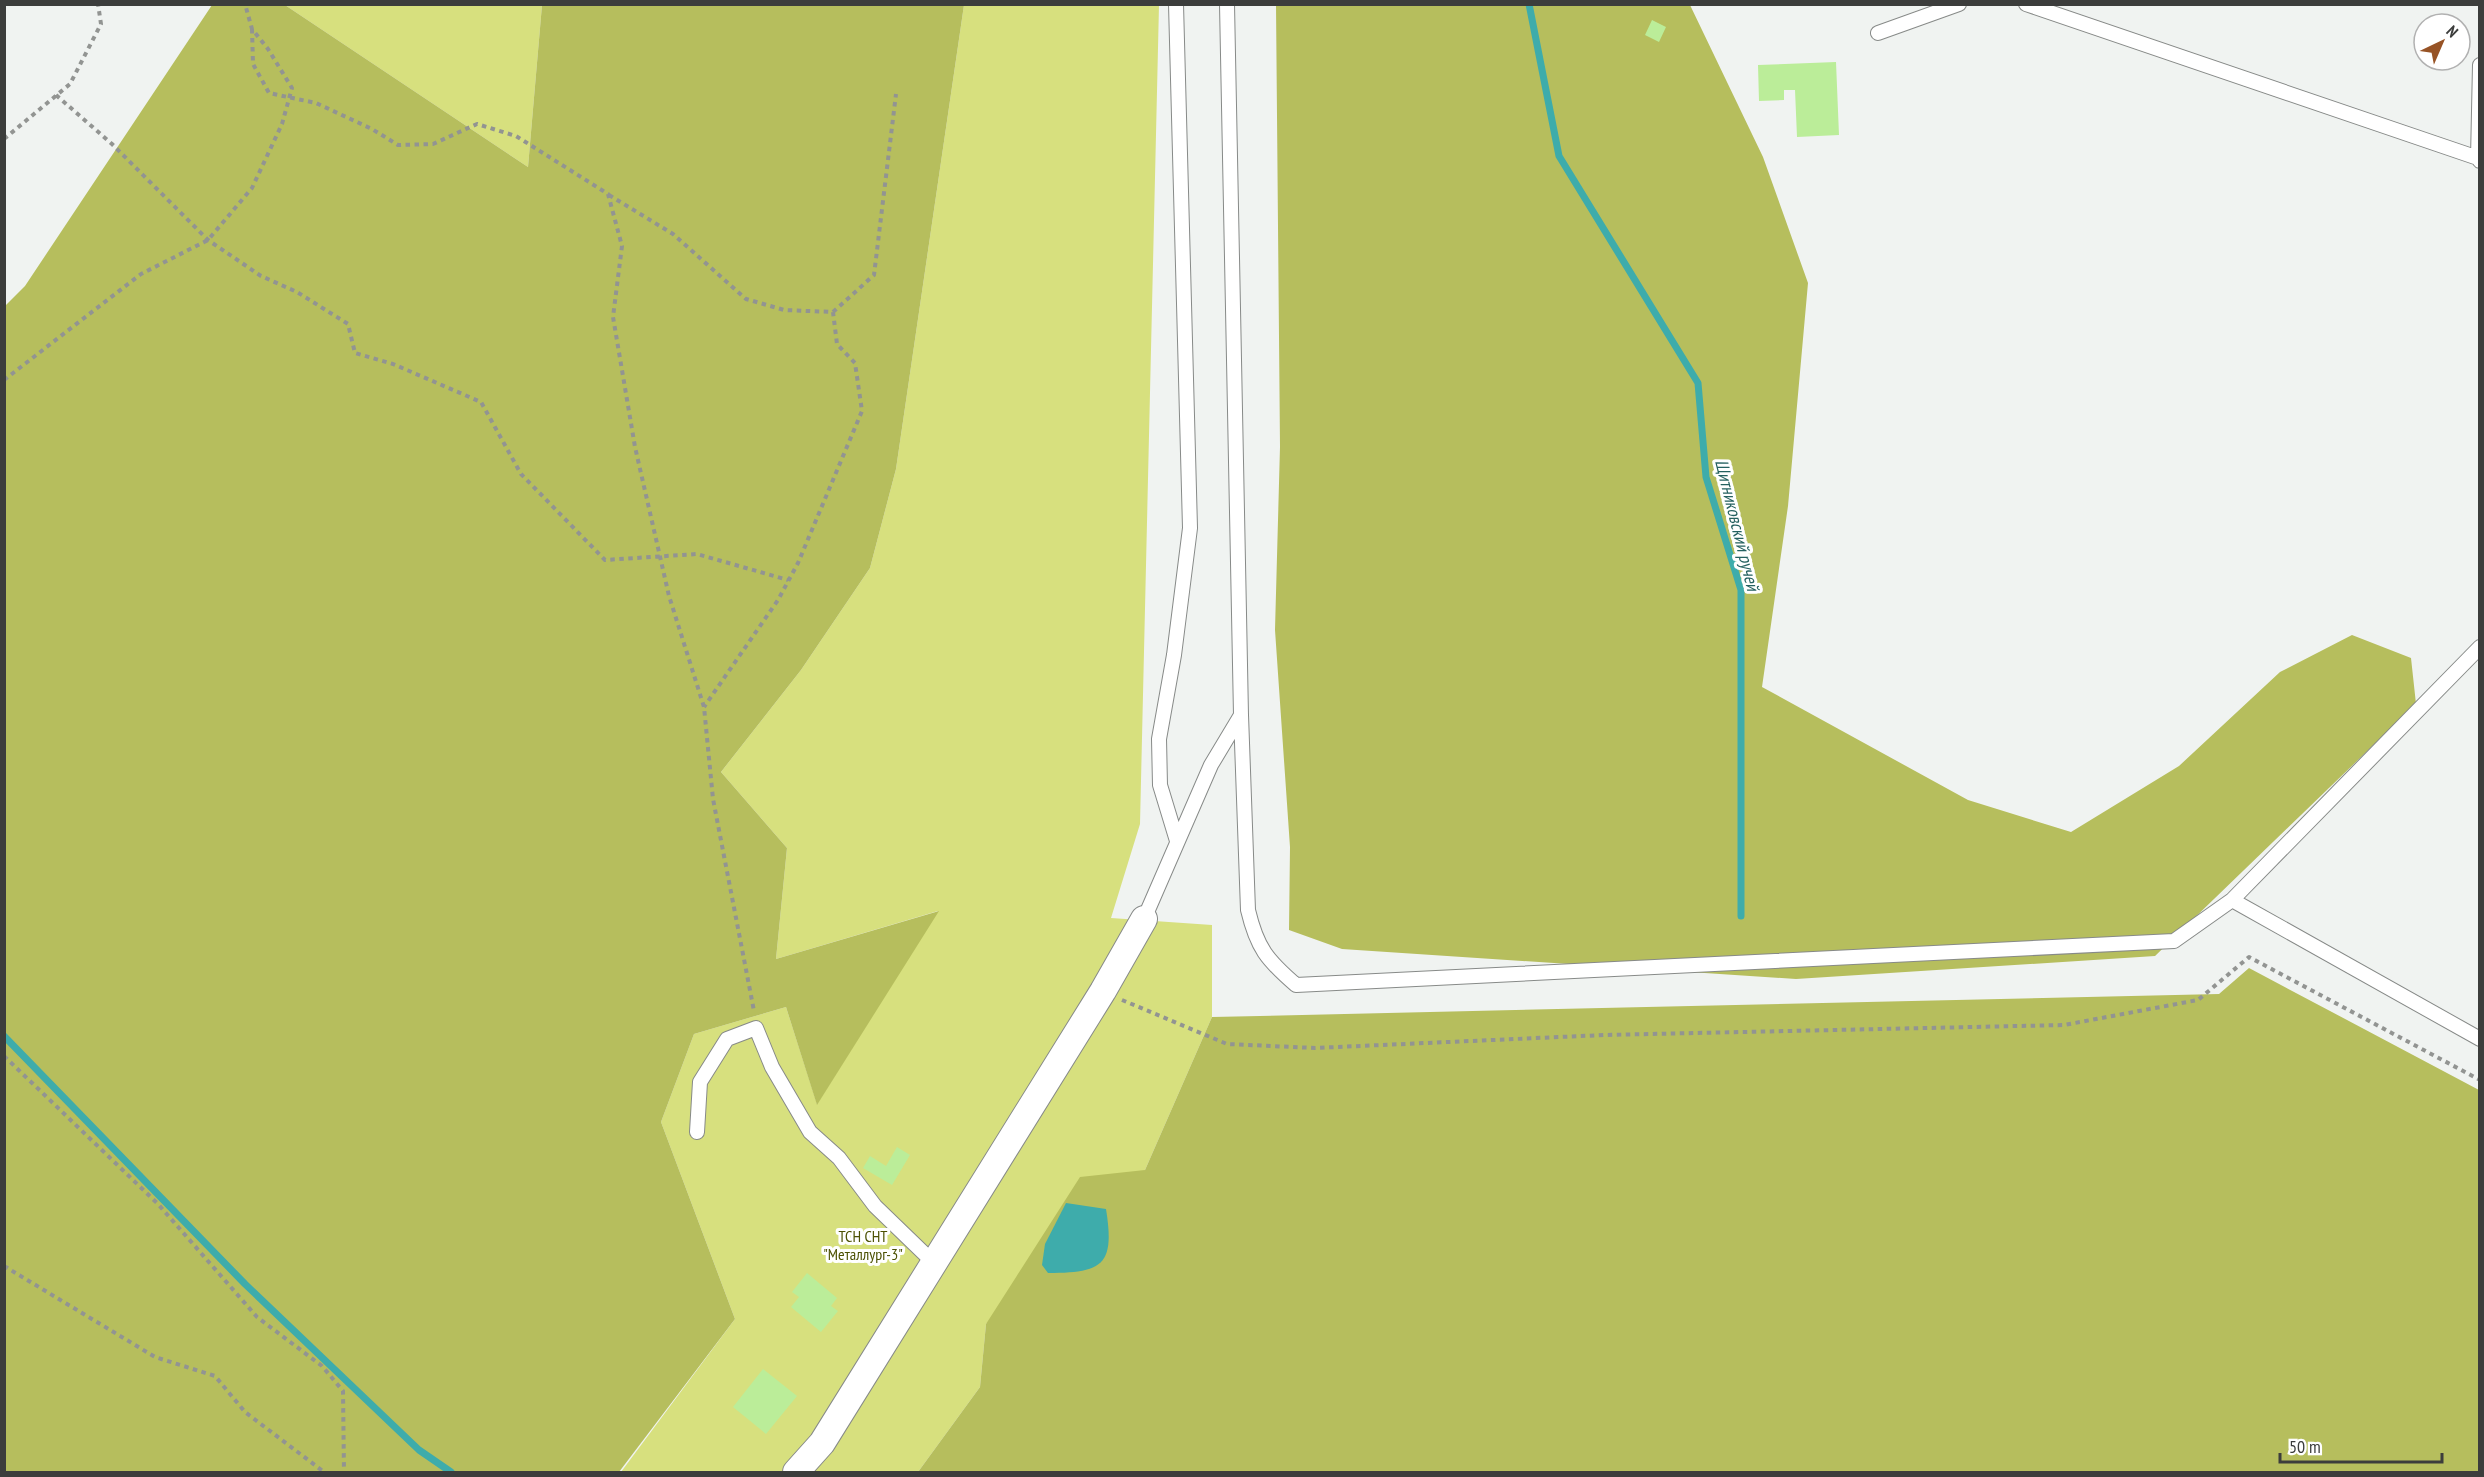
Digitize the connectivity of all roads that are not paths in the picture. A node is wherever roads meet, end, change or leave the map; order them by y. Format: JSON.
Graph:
{"nodes":[{"id":1,"x":1176,"y":4,"type":"edge"},
{"id":2,"x":1227,"y":4,"type":"edge"},
{"id":3,"x":1959,"y":4,"type":"edge"},
{"id":4,"x":2026,"y":4,"type":"edge"},
{"id":5,"x":1878,"y":33,"type":"dead end"},
{"id":6,"x":2480,"y":64,"type":"edge"},
{"id":7,"x":2479,"y":160,"type":"edge"},
{"id":8,"x":2480,"y":647,"type":"edge"},
{"id":9,"x":1241,"y":715,"type":"junction"},
{"id":10,"x":1177,"y":841,"type":"junction"},
{"id":11,"x":2232,"y":900,"type":"junction"},
{"id":12,"x":1144,"y":919,"type":"joint"},
{"id":13,"x":2480,"y":1039,"type":"edge"},
{"id":14,"x":697,"y":1132,"type":"dead end"},
{"id":15,"x":934,"y":1263,"type":"junction"},
{"id":16,"x":796,"y":1473,"type":"edge"}],
"edges":[{"from":1,"to":10,"type":"lane"},
{"from":2,"to":9,"type":"lane"},
{"from":3,"to":5,"type":"lane"},
{"from":4,"to":7,"type":"lane"},
{"from":6,"to":7,"type":"lane"},
{"from":8,"to":11,"type":"lane"},
{"from":9,"to":10,"type":"lane"},
{"from":9,"to":11,"type":"lane"},
{"from":10,"to":12,"type":"lane"},
{"from":11,"to":13,"type":"lane"},
{"from":12,"to":15,"type":"street"},
{"from":14,"to":15,"type":"lane"},
{"from":15,"to":16,"type":"street"}]}
